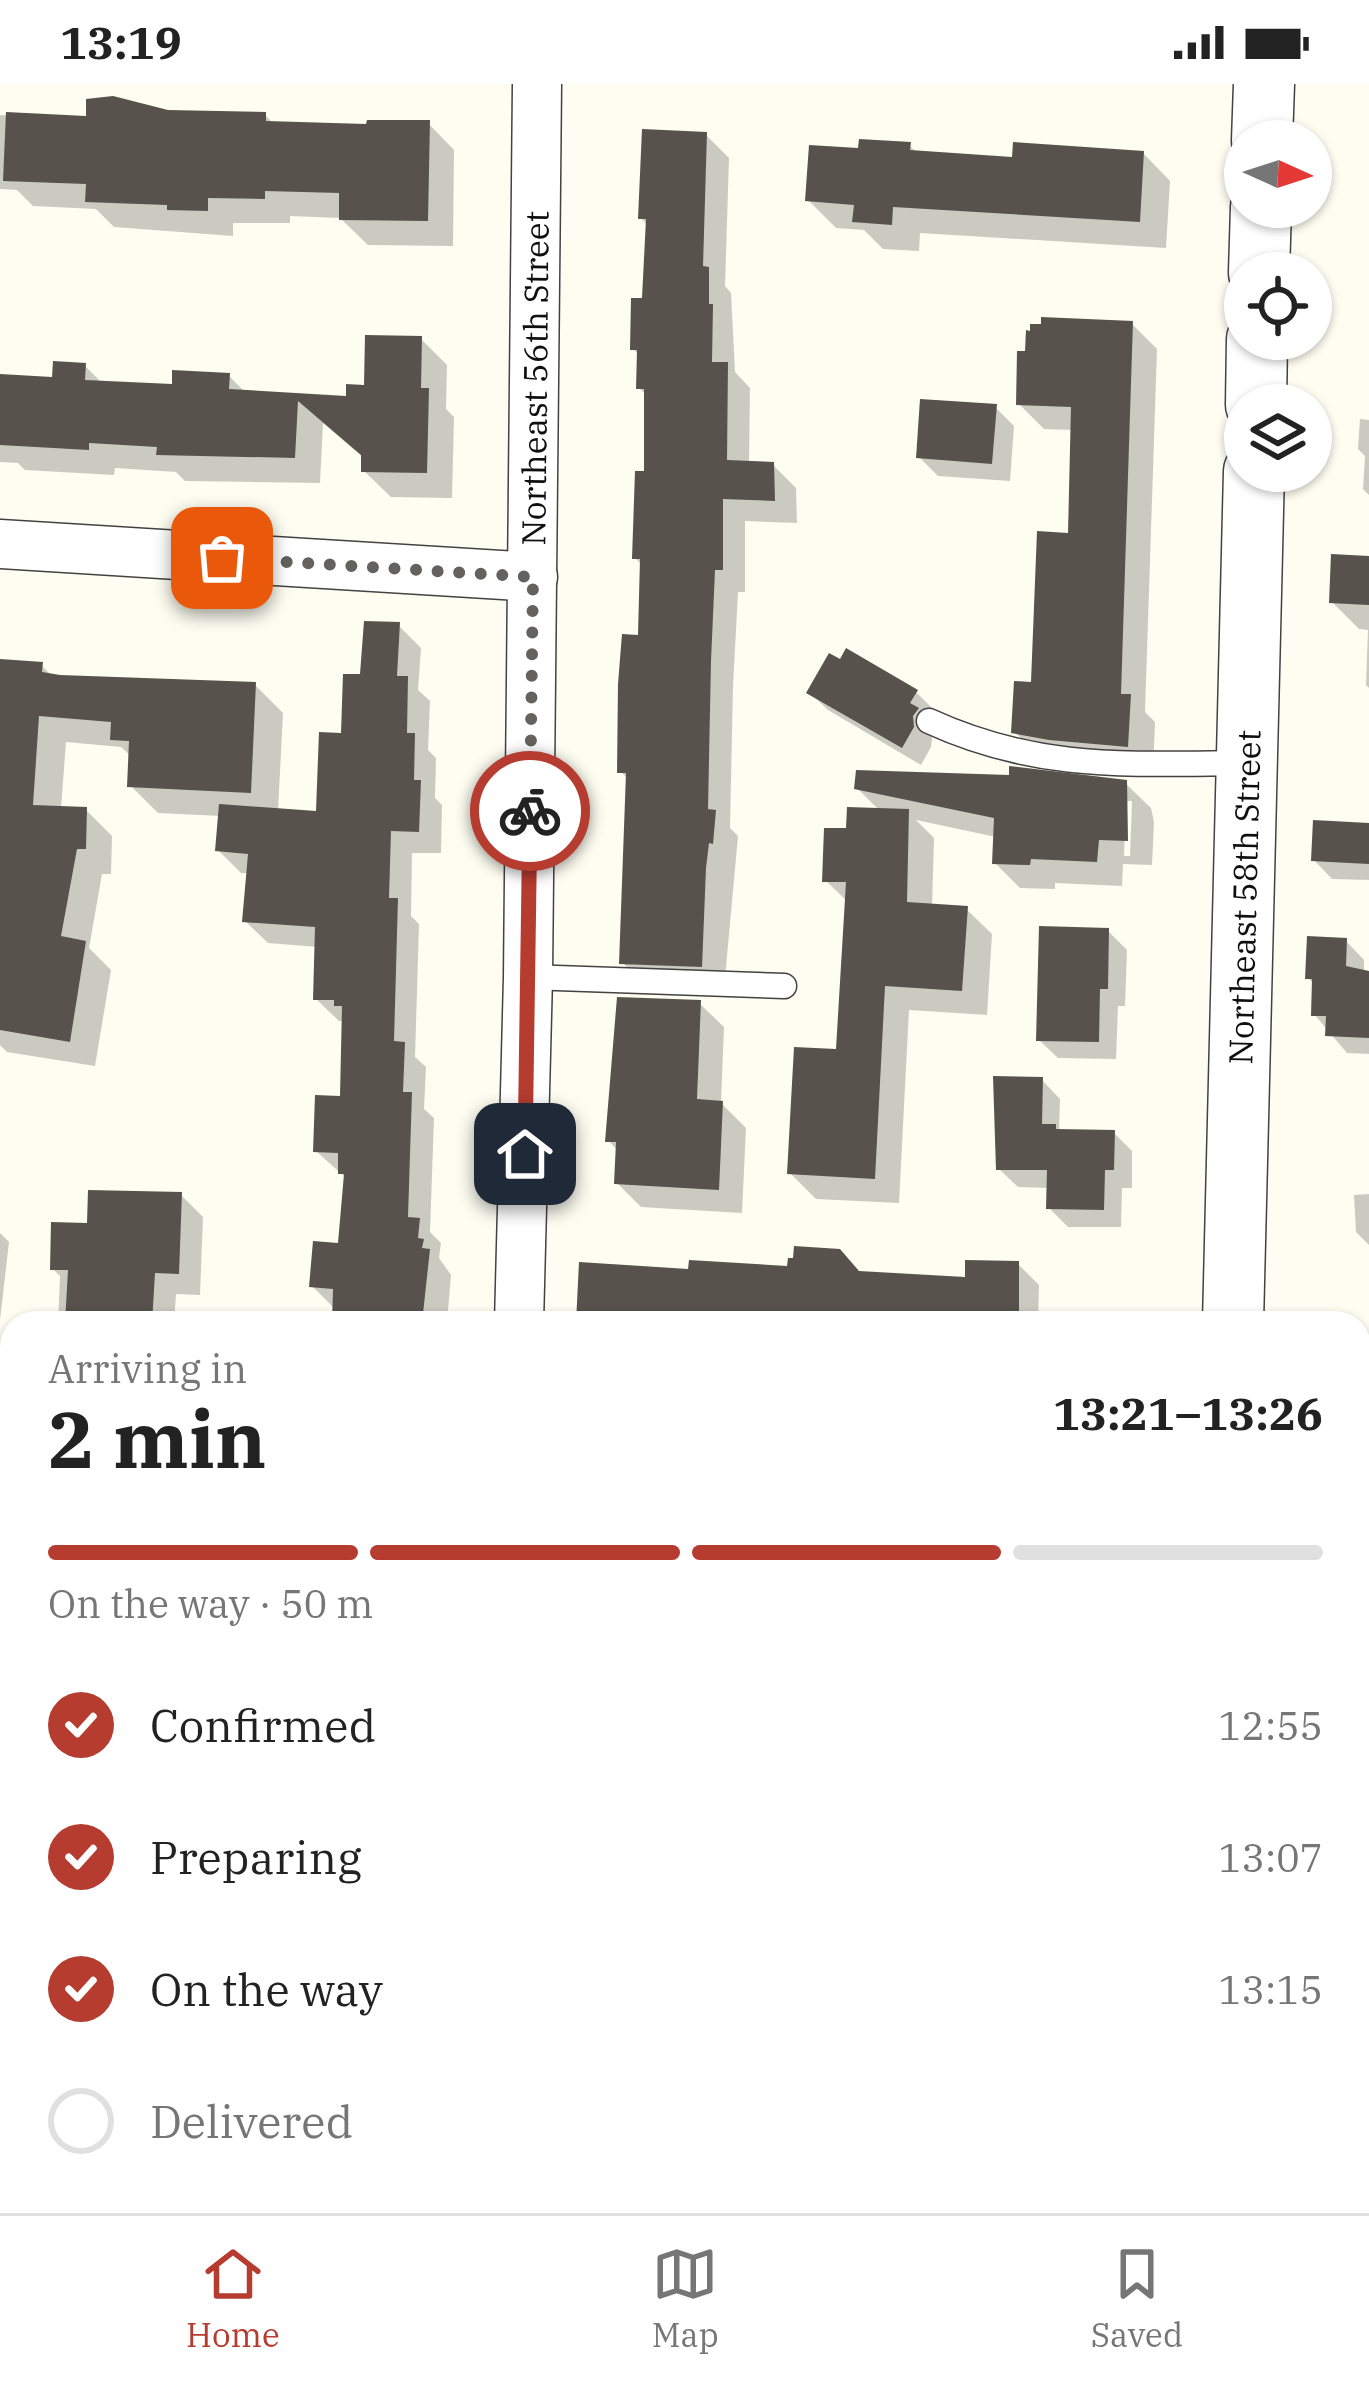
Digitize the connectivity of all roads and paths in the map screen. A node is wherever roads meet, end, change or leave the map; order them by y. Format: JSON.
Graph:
{"nodes":[{"id":1,"x":537,"y":84,"type":"edge"},
{"id":2,"x":1264,"y":84,"type":"edge"},
{"id":3,"x":1263,"y":120,"type":"edge"},
{"id":4,"x":1253,"y":492,"type":"edge"},
{"id":5,"x":0,"y":544,"type":"edge"},
{"id":6,"x":533,"y":577,"type":"junction"},
{"id":7,"x":929,"y":721,"type":"dead end"},
{"id":8,"x":1247,"y":763,"type":"junction"},
{"id":9,"x":528,"y":977,"type":"junction"},
{"id":10,"x":784,"y":986,"type":"dead end"},
{"id":11,"x":519,"y":1311,"type":"edge"},
{"id":12,"x":1233,"y":1311,"type":"edge"}],
"edges":[{"from":1,"to":6,"type":"street","name":"Northeast 56th Street"},
{"from":2,"to":3,"type":"street"},
{"from":4,"to":8,"type":"street","name":"Northeast 58th Street"},
{"from":5,"to":6,"type":"street"},
{"from":6,"to":9,"type":"street","name":"Northeast 56th Street"},
{"from":7,"to":8,"type":"lane"},
{"from":8,"to":12,"type":"street","name":"Northeast 58th Street"},
{"from":9,"to":10,"type":"lane"},
{"from":9,"to":11,"type":"street","name":"Northeast 56th Street"}]}
